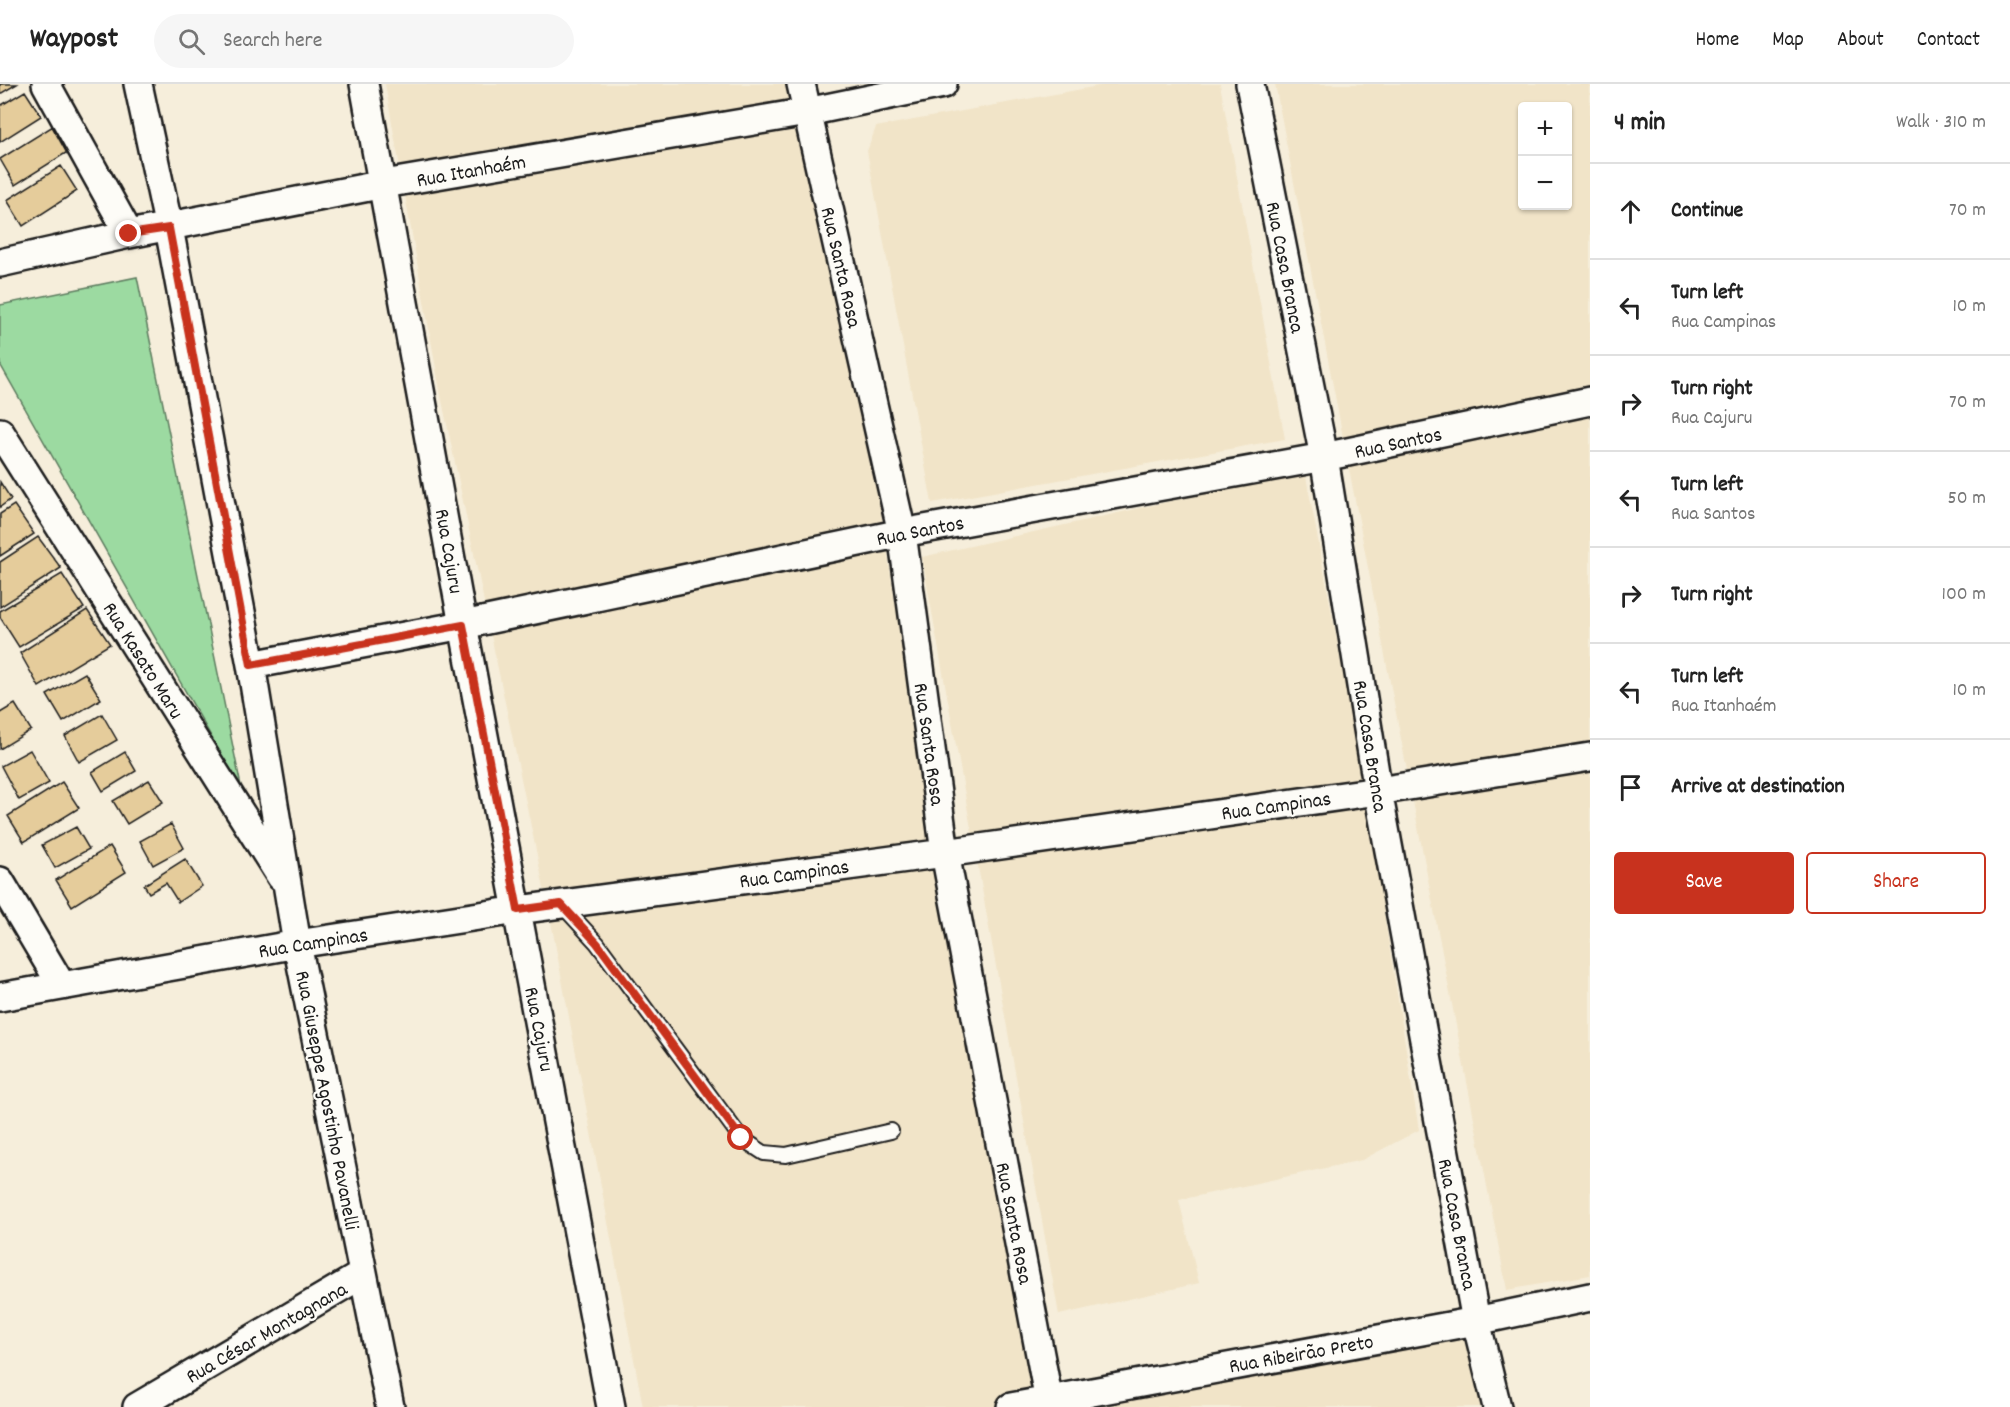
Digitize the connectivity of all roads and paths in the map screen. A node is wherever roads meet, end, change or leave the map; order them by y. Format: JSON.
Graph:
{"nodes":[{"id":1,"x":46,"y":84,"type":"edge"},
{"id":2,"x":138,"y":84,"type":"edge"},
{"id":3,"x":364,"y":84,"type":"edge"},
{"id":4,"x":801,"y":84,"type":"edge"},
{"id":5,"x":943,"y":84,"type":"edge"},
{"id":6,"x":1251,"y":84,"type":"edge"},
{"id":7,"x":807,"y":112,"type":"junction"},
{"id":8,"x":384,"y":184,"type":"junction"},
{"id":9,"x":169,"y":228,"type":"junction"},
{"id":10,"x":129,"y":234,"type":"junction"},
{"id":11,"x":0,"y":263,"type":"edge"},
{"id":12,"x":1590,"y":401,"type":"edge"},
{"id":13,"x":0,"y":432,"type":"edge"},
{"id":14,"x":1324,"y":457,"type":"junction"},
{"id":15,"x":902,"y":533,"type":"junction"},
{"id":16,"x":463,"y":625,"type":"junction"},
{"id":17,"x":251,"y":665,"type":"junction"},
{"id":18,"x":1590,"y":757,"type":"edge"},
{"id":19,"x":1378,"y":791,"type":"junction"},
{"id":20,"x":945,"y":853,"type":"junction"},
{"id":21,"x":0,"y":881,"type":"edge"},
{"id":22,"x":288,"y":889,"type":"junction"},
{"id":23,"x":561,"y":904,"type":"junction"},
{"id":24,"x":518,"y":910,"type":"junction"},
{"id":25,"x":297,"y":944,"type":"junction"},
{"id":26,"x":62,"y":986,"type":"junction"},
{"id":27,"x":0,"y":997,"type":"edge"},
{"id":28,"x":891,"y":1131,"type":"dead end"},
{"id":29,"x":363,"y":1274,"type":"junction"},
{"id":30,"x":1590,"y":1297,"type":"edge"},
{"id":31,"x":1476,"y":1321,"type":"junction"},
{"id":32,"x":1049,"y":1403,"type":"edge"},
{"id":33,"x":137,"y":1407,"type":"edge"},
{"id":34,"x":390,"y":1407,"type":"edge"},
{"id":35,"x":611,"y":1407,"type":"edge"},
{"id":36,"x":1011,"y":1407,"type":"edge"},
{"id":37,"x":1497,"y":1407,"type":"edge"}],
"edges":[{"from":1,"to":10,"type":"street"},
{"from":2,"to":9,"type":"street","name":"Rua Giuseppe Agostinho Pavanelli"},
{"from":3,"to":8,"type":"street","name":"Rua Cajuru"},
{"from":4,"to":7,"type":"street","name":"Rua Santa Rosa"},
{"from":5,"to":7,"type":"street","name":"Rua Itanhaém"},
{"from":6,"to":14,"type":"street","name":"Rua Casa Branca"},
{"from":7,"to":8,"type":"street","name":"Rua Itanhaém"},
{"from":7,"to":15,"type":"street","name":"Rua Santa Rosa"},
{"from":8,"to":9,"type":"street","name":"Rua Itanhaém"},
{"from":8,"to":16,"type":"street","name":"Rua Cajuru"},
{"from":9,"to":10,"type":"street","name":"Rua Itanhaém"},
{"from":9,"to":17,"type":"street","name":"Rua Giuseppe Agostinho Pavanelli"},
{"from":10,"to":11,"type":"street","name":"Rua Itanhaém"},
{"from":12,"to":14,"type":"street","name":"Rua Santos"},
{"from":13,"to":22,"type":"street","name":"Rua Kasato Maru"},
{"from":14,"to":15,"type":"street","name":"Rua Santos"},
{"from":14,"to":19,"type":"street","name":"Rua Casa Branca"},
{"from":15,"to":16,"type":"street","name":"Rua Santos"},
{"from":15,"to":20,"type":"street","name":"Rua Santa Rosa"},
{"from":16,"to":17,"type":"street","name":"Rua Santos"},
{"from":16,"to":24,"type":"street","name":"Rua Cajuru"},
{"from":17,"to":22,"type":"street","name":"Rua Giuseppe Agostinho Pavanelli"},
{"from":18,"to":19,"type":"street","name":"Rua Campinas"},
{"from":19,"to":20,"type":"street","name":"Rua Campinas"},
{"from":19,"to":31,"type":"street","name":"Rua Casa Branca"},
{"from":20,"to":23,"type":"street","name":"Rua Campinas"},
{"from":20,"to":32,"type":"street","name":"Rua Santa Rosa"},
{"from":21,"to":26,"type":"street"},
{"from":22,"to":25,"type":"street","name":"Rua Giuseppe Agostinho Pavanelli"},
{"from":23,"to":24,"type":"street","name":"Rua Campinas"},
{"from":23,"to":28,"type":"lane"},
{"from":24,"to":25,"type":"street","name":"Rua Campinas"},
{"from":24,"to":35,"type":"street","name":"Rua Cajuru"},
{"from":25,"to":26,"type":"street","name":"Rua Campinas"},
{"from":25,"to":29,"type":"street","name":"Rua Giuseppe Agostinho Pavanelli"},
{"from":26,"to":27,"type":"street","name":"Rua Campinas"},
{"from":29,"to":33,"type":"street","name":"Rua César Montagnana"},
{"from":29,"to":34,"type":"street","name":"Rua Giuseppe Agostinho Pavanelli"},
{"from":30,"to":31,"type":"street","name":"Rua Ribeirão Preto"},
{"from":31,"to":32,"type":"street","name":"Rua Ribeirão Preto"},
{"from":31,"to":37,"type":"street","name":"Rua Casa Branca"},
{"from":32,"to":36,"type":"street","name":"Rua Ribeirão Preto"}]}
